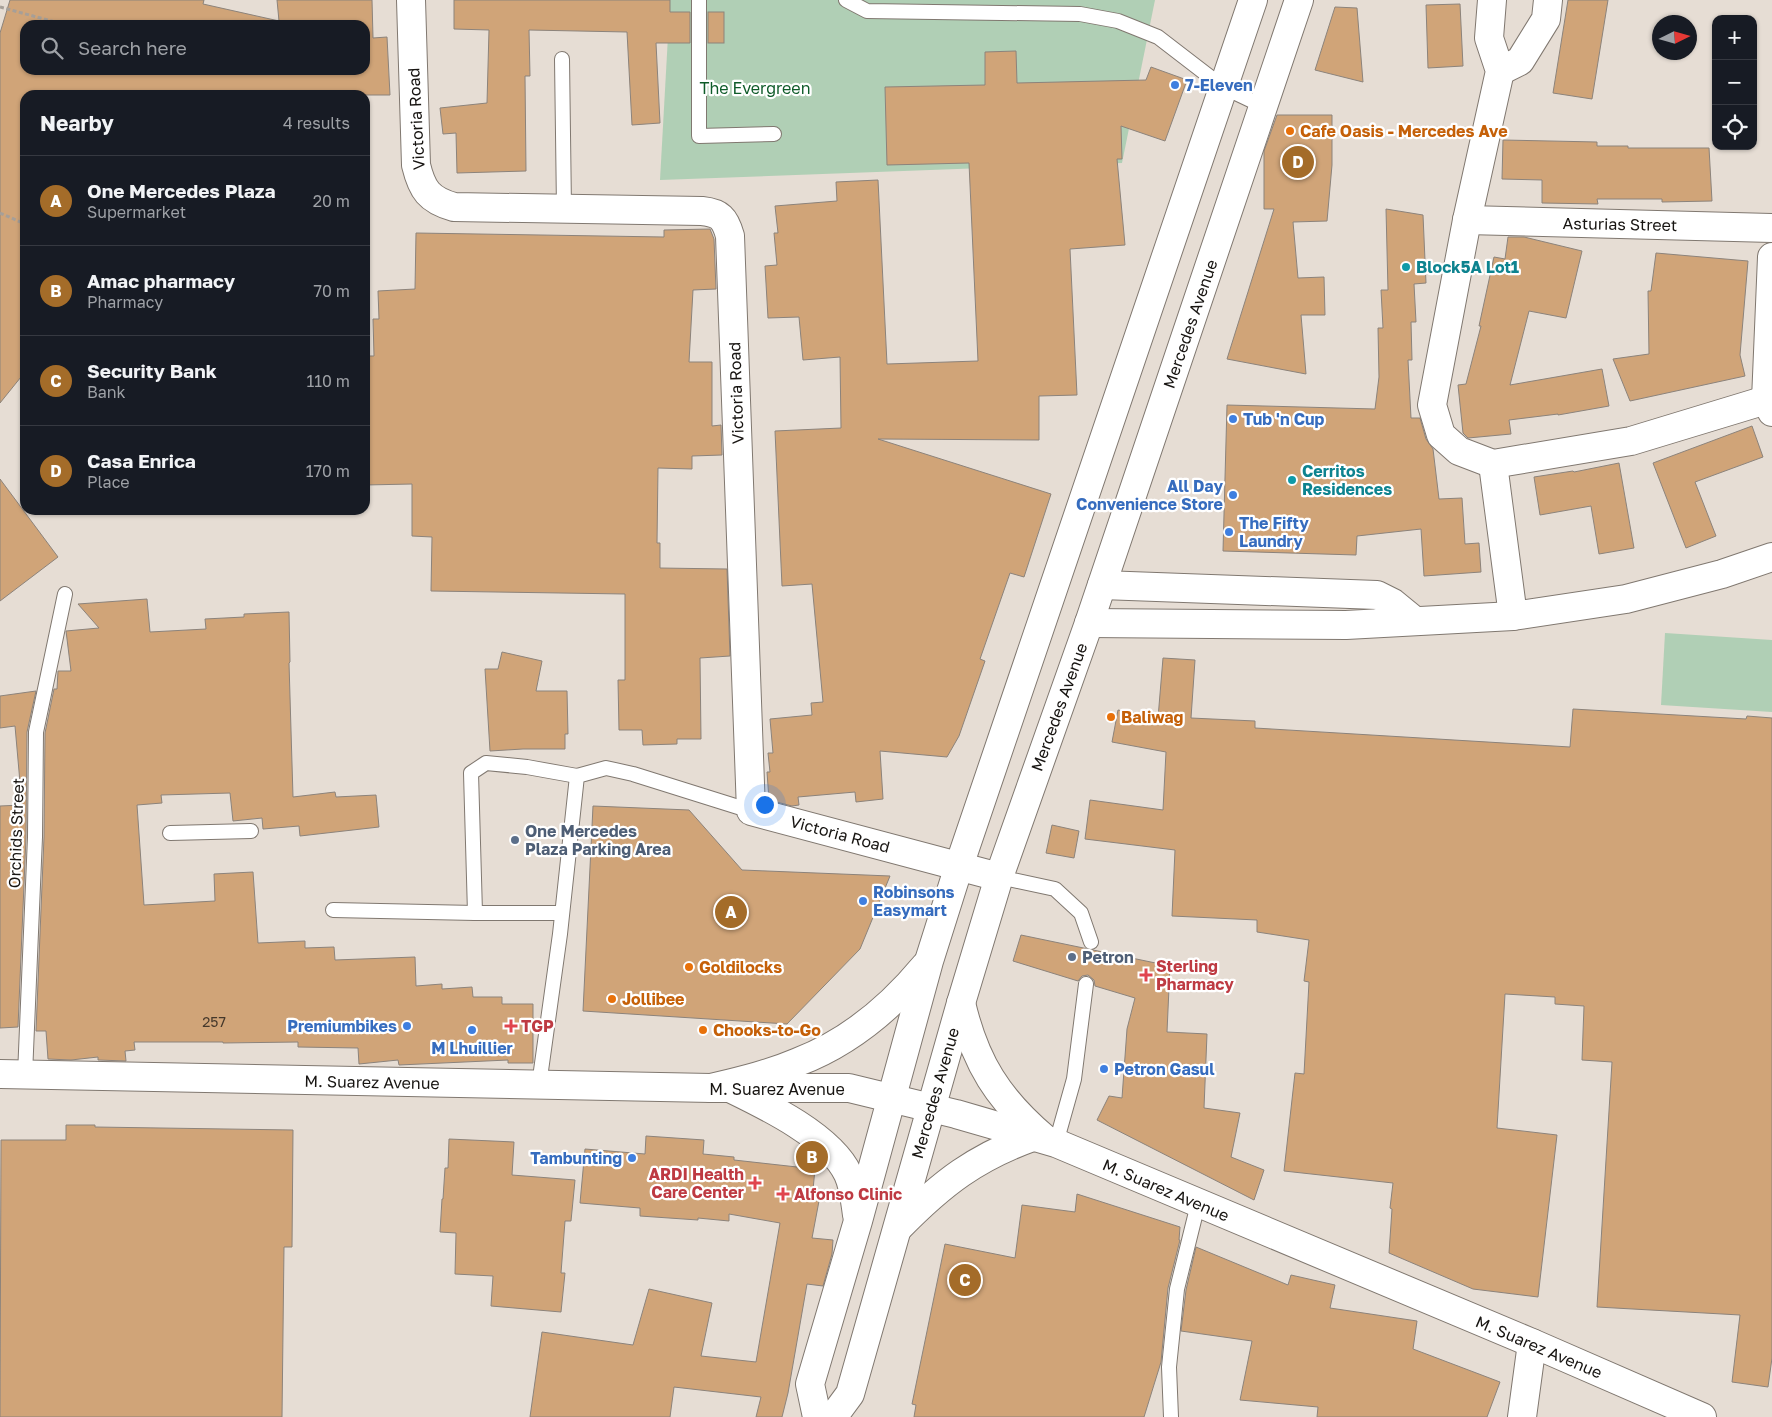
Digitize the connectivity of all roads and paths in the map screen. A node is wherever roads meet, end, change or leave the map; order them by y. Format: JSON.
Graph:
{"nodes":[{"id":1,"x":411,"y":0,"type":"edge"},
{"id":2,"x":698,"y":0,"type":"edge"},
{"id":3,"x":846,"y":0,"type":"edge"},
{"id":4,"x":1253,"y":0,"type":"edge"},
{"id":5,"x":1299,"y":0,"type":"edge"},
{"id":6,"x":1492,"y":0,"type":"edge"},
{"id":7,"x":1548,"y":0,"type":"edge"},
{"id":8,"x":0,"y":7,"type":"edge"},
{"id":9,"x":48,"y":20,"type":"edge"},
{"id":10,"x":562,"y":59,"type":"dead end"},
{"id":11,"x":1500,"y":71,"type":"junction"},
{"id":12,"x":1223,"y":87,"type":"junction"},
{"id":13,"x":1263,"y":106,"type":"junction"},
{"id":14,"x":774,"y":134,"type":"dead end"},
{"id":15,"x":564,"y":209,"type":"junction"},
{"id":16,"x":0,"y":213,"type":"edge"},
{"id":17,"x":1467,"y":220,"type":"junction"},
{"id":18,"x":20,"y":222,"type":"edge"},
{"id":19,"x":1772,"y":228,"type":"edge"},
{"id":20,"x":1772,"y":257,"type":"edge"},
{"id":21,"x":1769,"y":406,"type":"edge"},
{"id":22,"x":1492,"y":464,"type":"junction"},
{"id":23,"x":1772,"y":557,"type":"edge"},
{"id":24,"x":1102,"y":585,"type":"junction"},
{"id":25,"x":1300,"y":592,"type":"junction"},
{"id":26,"x":65,"y":594,"type":"dead end"},
{"id":27,"x":1513,"y":616,"type":"junction"},
{"id":28,"x":1415,"y":621,"type":"junction"},
{"id":29,"x":1090,"y":623,"type":"junction"},
{"id":30,"x":1301,"y":624,"type":"junction"},
{"id":31,"x":578,"y":776,"type":"junction"},
{"id":32,"x":751,"y":811,"type":"junction"},
{"id":33,"x":251,"y":831,"type":"dead end"},
{"id":34,"x":170,"y":832,"type":"dead end"},
{"id":35,"x":959,"y":866,"type":"junction"},
{"id":36,"x":999,"y":877,"type":"junction"},
{"id":37,"x":333,"y":910,"type":"dead end"},
{"id":38,"x":474,"y":913,"type":"junction"},
{"id":39,"x":562,"y":913,"type":"junction"},
{"id":40,"x":1091,"y":942,"type":"dead end"},
{"id":41,"x":929,"y":961,"type":"junction"},
{"id":42,"x":1086,"y":984,"type":"dead end"},
{"id":43,"x":961,"y":1003,"type":"junction"},
{"id":44,"x":13,"y":1075,"type":"edge"},
{"id":45,"x":539,"y":1085,"type":"junction"},
{"id":46,"x":721,"y":1088,"type":"junction"},
{"id":47,"x":891,"y":1098,"type":"junction"},
{"id":48,"x":931,"y":1108,"type":"junction"},
{"id":49,"x":1045,"y":1140,"type":"junction"},
{"id":50,"x":1198,"y":1204,"type":"junction"},
{"id":51,"x":858,"y":1221,"type":"junction"},
{"id":52,"x":898,"y":1228,"type":"junction"},
{"id":53,"x":1532,"y":1343,"type":"junction"},
{"id":54,"x":817,"y":1417,"type":"edge"},
{"id":55,"x":833,"y":1417,"type":"edge"},
{"id":56,"x":1172,"y":1417,"type":"edge"},
{"id":57,"x":1522,"y":1417,"type":"edge"},
{"id":58,"x":1702,"y":1417,"type":"edge"}],
"edges":[{"from":1,"to":15,"type":"street","name":"Victoria Road"},
{"from":2,"to":14,"type":"lane"},
{"from":3,"to":12,"type":"lane"},
{"from":4,"to":12,"type":"street"},
{"from":5,"to":13,"type":"street","name":"Mercedes Avenue"},
{"from":6,"to":11,"type":"street"},
{"from":7,"to":11,"type":"street"},
{"from":8,"to":9,"type":"path"},
{"from":10,"to":15,"type":"lane"},
{"from":11,"to":17,"type":"street"},
{"from":12,"to":13,"type":"lane"},
{"from":12,"to":35,"type":"street"},
{"from":13,"to":24,"type":"street","name":"Mercedes Avenue"},
{"from":15,"to":32,"type":"street","name":"Victoria Road"},
{"from":16,"to":18,"type":"path"},
{"from":17,"to":19,"type":"street","name":"Asturias Street"},
{"from":17,"to":22,"type":"street"},
{"from":20,"to":21,"type":"street"},
{"from":21,"to":22,"type":"street"},
{"from":22,"to":27,"type":"street"},
{"from":23,"to":27,"type":"street"},
{"from":24,"to":25,"type":"street"},
{"from":24,"to":29,"type":"street","name":"Mercedes Avenue"},
{"from":25,"to":28,"type":"street"},
{"from":25,"to":30,"type":"lane"},
{"from":26,"to":44,"type":"lane","name":"Orchids Street"},
{"from":27,"to":28,"type":"street"},
{"from":28,"to":30,"type":"street"},
{"from":29,"to":30,"type":"street"},
{"from":29,"to":36,"type":"street","name":"Mercedes Avenue"},
{"from":31,"to":32,"type":"lane"},
{"from":31,"to":38,"type":"lane"},
{"from":31,"to":39,"type":"lane"},
{"from":32,"to":35,"type":"street","name":"Victoria Road"},
{"from":33,"to":34,"type":"lane"},
{"from":35,"to":36,"type":"street","name":"Victoria Road"},
{"from":35,"to":41,"type":"street"},
{"from":36,"to":40,"type":"lane"},
{"from":36,"to":43,"type":"street","name":"Mercedes Avenue"},
{"from":37,"to":38,"type":"lane"},
{"from":38,"to":39,"type":"lane"},
{"from":39,"to":45,"type":"lane"},
{"from":41,"to":46,"type":"street"},
{"from":41,"to":47,"type":"street"},
{"from":42,"to":49,"type":"lane"},
{"from":43,"to":48,"type":"street","name":"Mercedes Avenue"},
{"from":43,"to":49,"type":"street"},
{"from":44,"to":45,"type":"street","name":"M. Suarez Avenue"},
{"from":45,"to":46,"type":"street","name":"M. Suarez Avenue"},
{"from":46,"to":47,"type":"street","name":"M. Suarez Avenue"},
{"from":46,"to":51,"type":"street"},
{"from":47,"to":48,"type":"street","name":"M. Suarez Avenue"},
{"from":47,"to":51,"type":"street"},
{"from":48,"to":49,"type":"street","name":"M. Suarez Avenue"},
{"from":48,"to":52,"type":"street","name":"Mercedes Avenue"},
{"from":49,"to":50,"type":"street","name":"M. Suarez Avenue"},
{"from":49,"to":52,"type":"street"},
{"from":50,"to":53,"type":"street","name":"M. Suarez Avenue"},
{"from":50,"to":56,"type":"lane"},
{"from":51,"to":54,"type":"street"},
{"from":52,"to":55,"type":"street","name":"Mercedes Avenue"},
{"from":53,"to":57,"type":"street"},
{"from":53,"to":58,"type":"street","name":"M. Suarez Avenue"}]}
